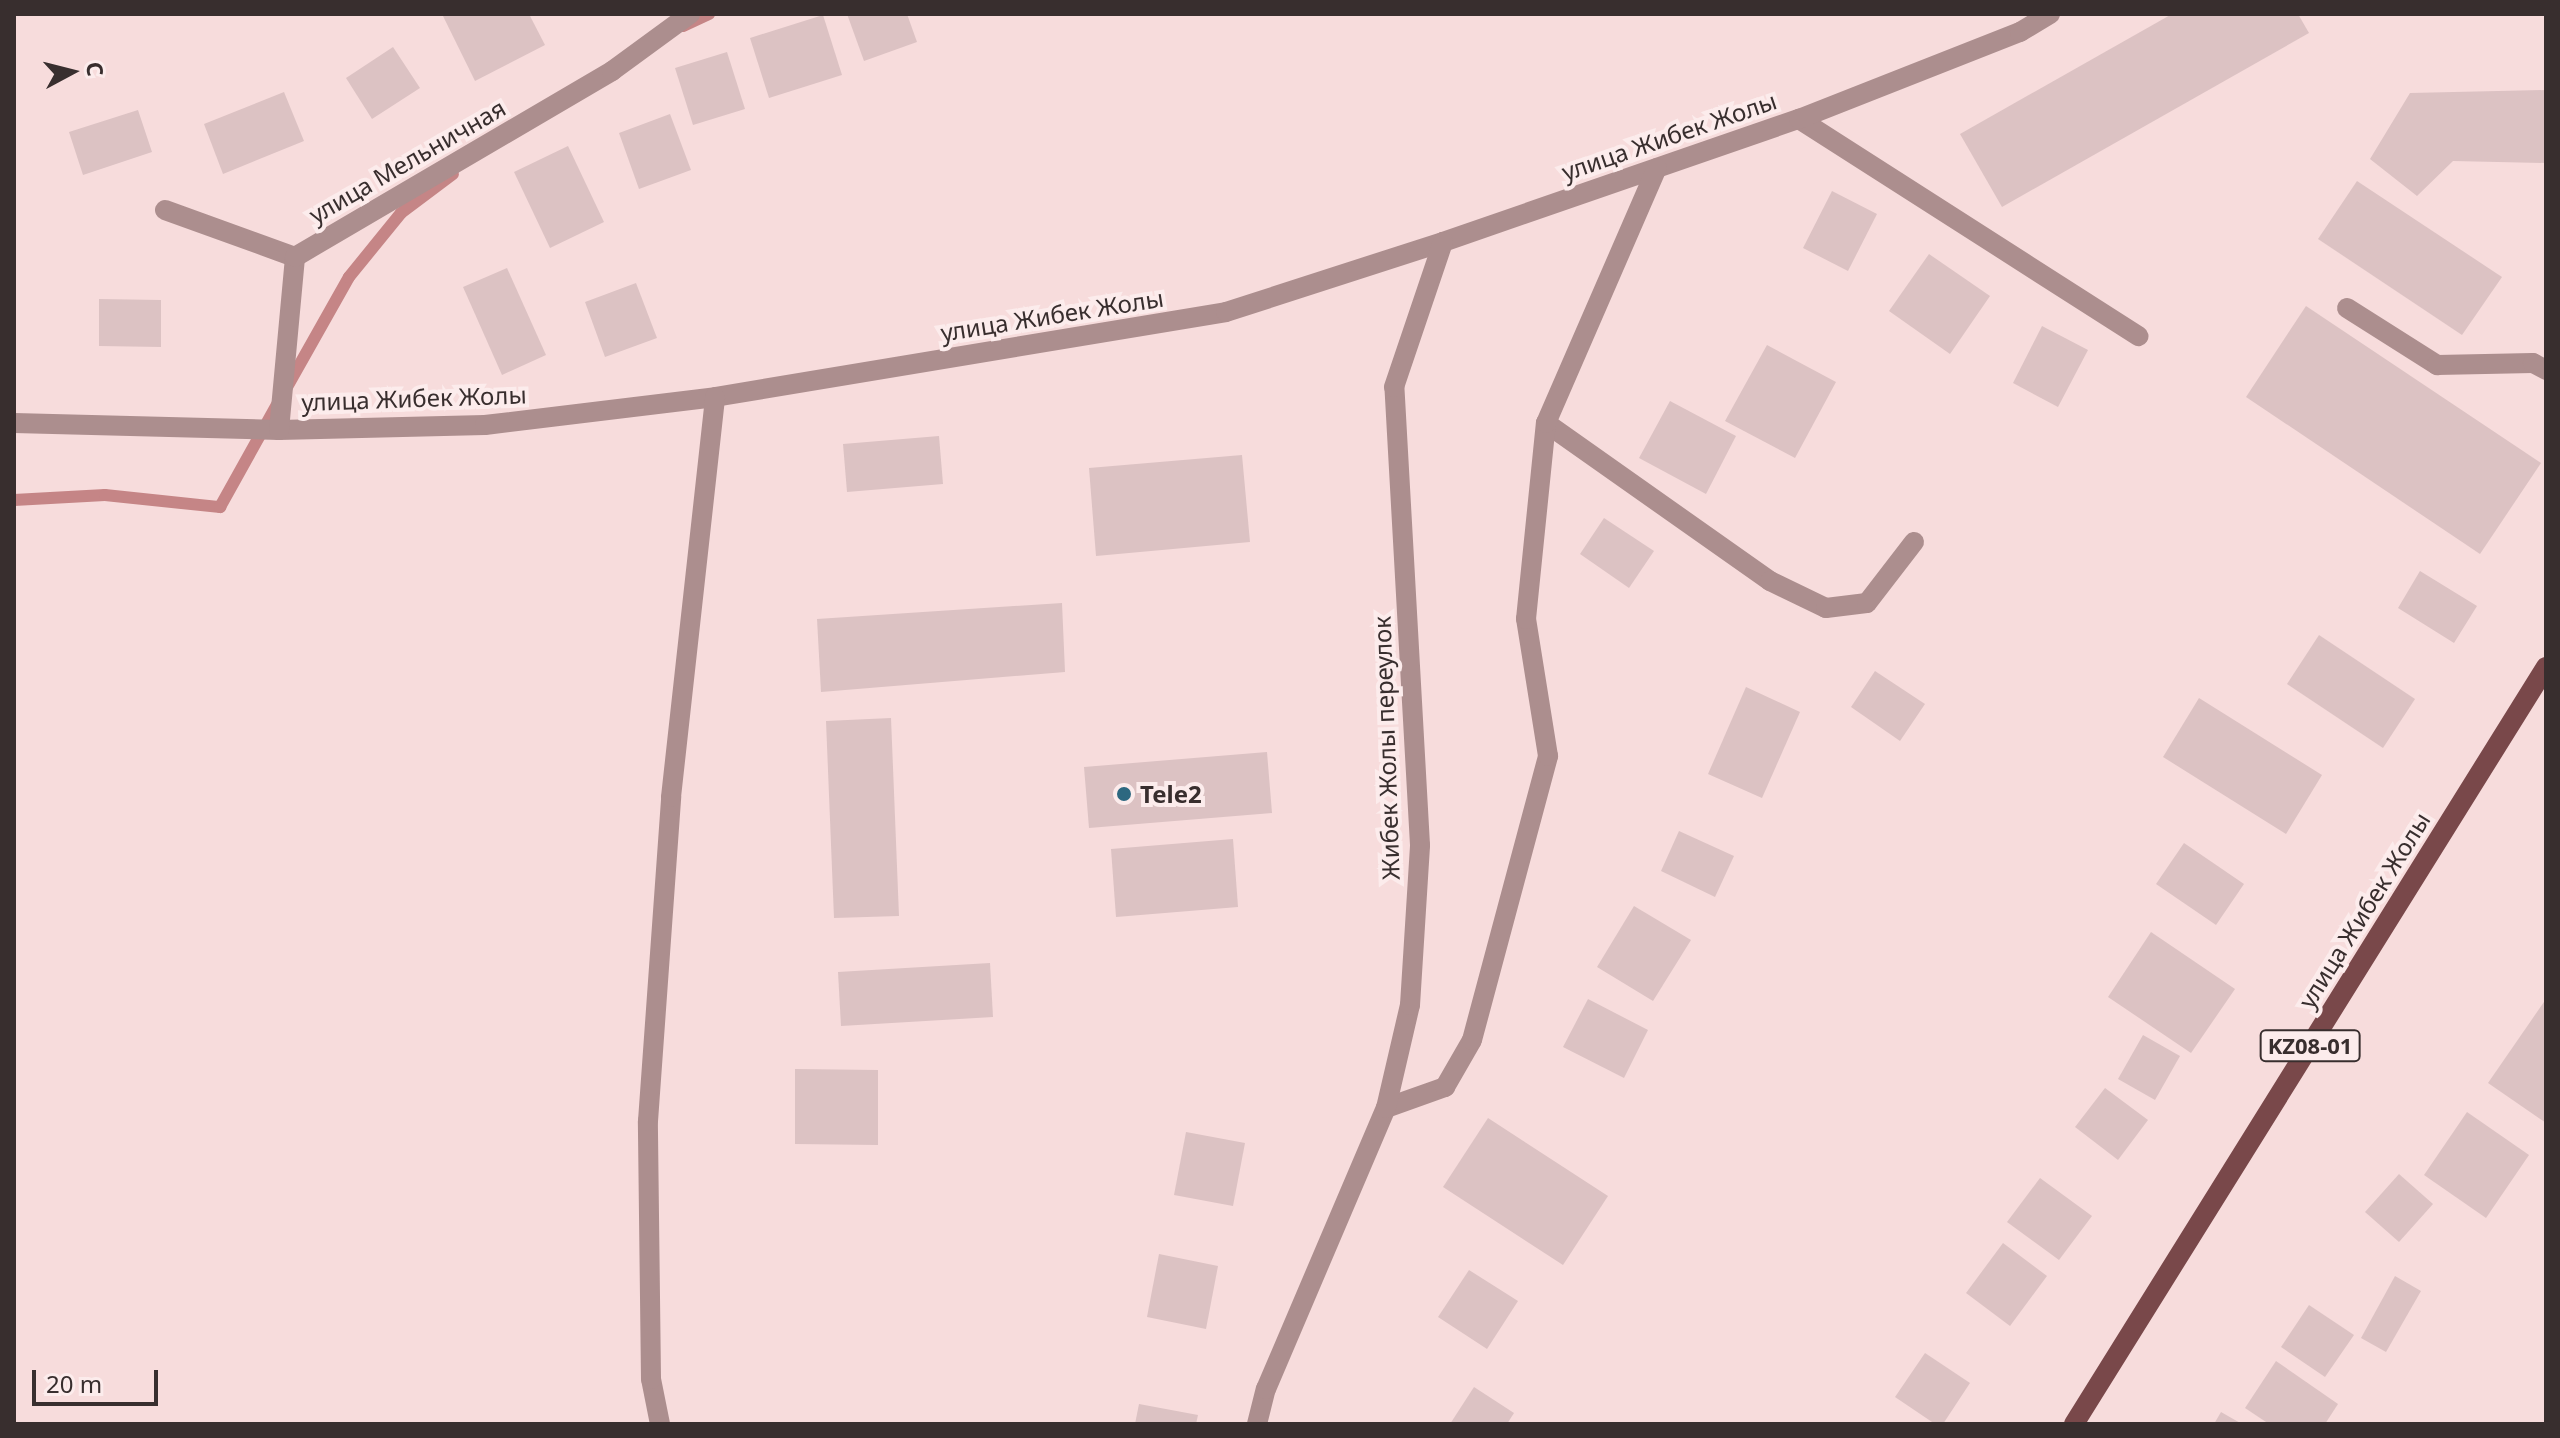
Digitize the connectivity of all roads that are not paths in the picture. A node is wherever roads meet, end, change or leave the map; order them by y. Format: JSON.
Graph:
{"nodes":[{"id":1,"x":690,"y":14,"type":"edge"},
{"id":2,"x":2050,"y":14,"type":"edge"},
{"id":3,"x":1799,"y":119,"type":"junction"},
{"id":4,"x":1657,"y":168,"type":"junction"},
{"id":5,"x":165,"y":210,"type":"dead end"},
{"id":6,"x":1443,"y":242,"type":"junction"},
{"id":7,"x":295,"y":257,"type":"junction"},
{"id":8,"x":2347,"y":308,"type":"dead end"},
{"id":9,"x":2138,"y":336,"type":"dead end"},
{"id":10,"x":2546,"y":370,"type":"edge"},
{"id":11,"x":715,"y":397,"type":"junction"},
{"id":12,"x":14,"y":423,"type":"edge"},
{"id":13,"x":1546,"y":423,"type":"junction"},
{"id":14,"x":279,"y":430,"type":"junction"},
{"id":15,"x":1914,"y":542,"type":"dead end"},
{"id":16,"x":2546,"y":667,"type":"edge"},
{"id":17,"x":1386,"y":1108,"type":"junction"},
{"id":18,"x":660,"y":1424,"type":"edge"},
{"id":19,"x":1257,"y":1424,"type":"edge"},
{"id":20,"x":2074,"y":1424,"type":"edge"}],
"edges":[{"from":1,"to":7,"type":"street","name":"улица Мельничная"},
{"from":2,"to":3,"type":"street","name":"улица Жибек Жолы"},
{"from":3,"to":4,"type":"street","name":"улица Жибек Жолы"},
{"from":3,"to":9,"type":"street"},
{"from":4,"to":6,"type":"street","name":"улица Жибек Жолы"},
{"from":4,"to":13,"type":"street"},
{"from":5,"to":7,"type":"street"},
{"from":6,"to":11,"type":"street","name":"улица Жибек Жолы"},
{"from":6,"to":17,"type":"street","name":"Жибек Жолы переулок"},
{"from":7,"to":14,"type":"street"},
{"from":8,"to":10,"type":"street"},
{"from":11,"to":14,"type":"street","name":"улица Жибек Жолы"},
{"from":11,"to":18,"type":"street"},
{"from":12,"to":14,"type":"street","name":"улица Жибек Жолы"},
{"from":13,"to":15,"type":"street"},
{"from":13,"to":17,"type":"street"},
{"from":16,"to":20,"type":"main road","name":"улица Жибек Жолы","number":"KZ08-01"},
{"from":17,"to":19,"type":"street","name":"Жибек Жолы переулок"}]}
